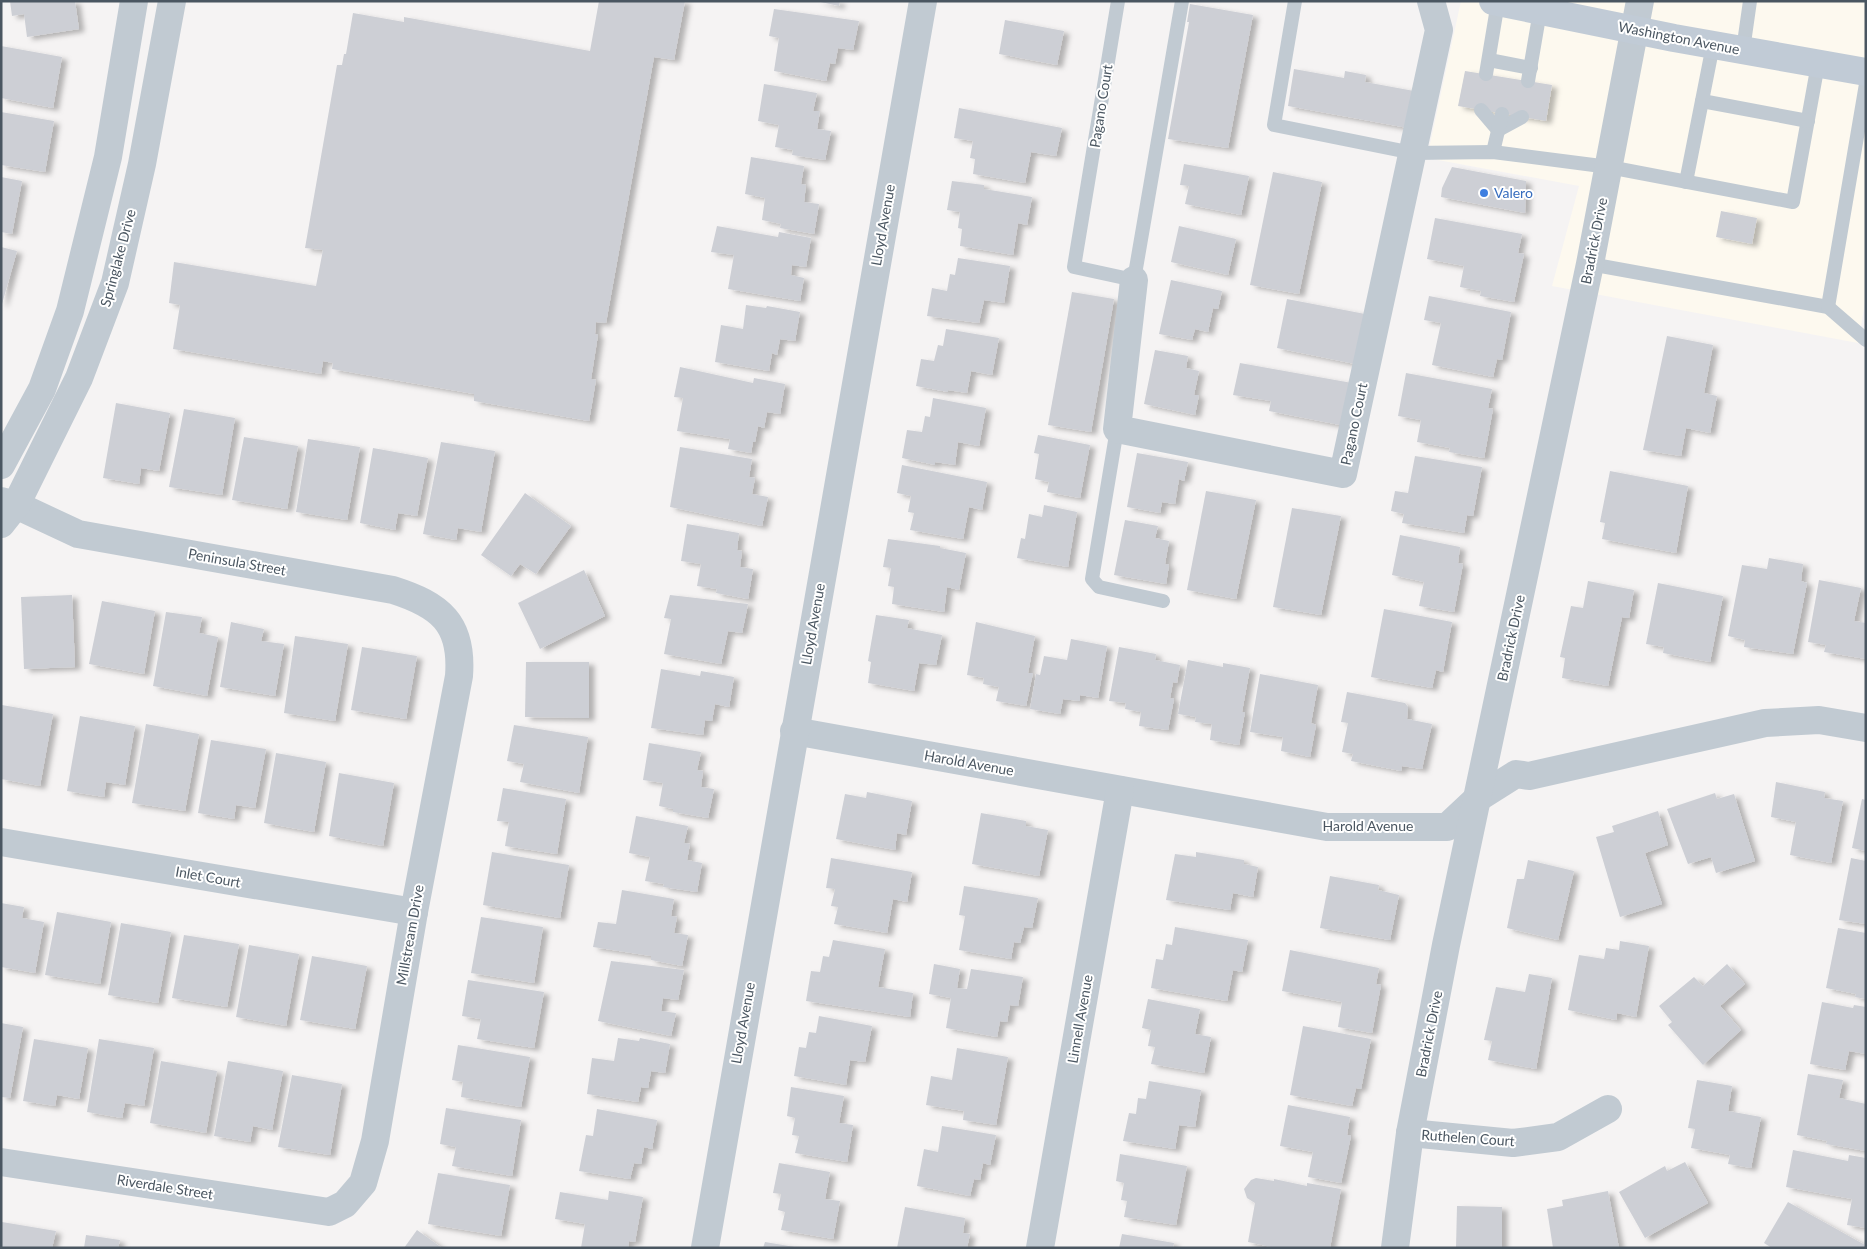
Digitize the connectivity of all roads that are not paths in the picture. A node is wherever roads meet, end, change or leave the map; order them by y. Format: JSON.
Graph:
{"nodes":[{"id":1,"x":134,"y":1,"type":"edge"},
{"id":2,"x":172,"y":1,"type":"edge"},
{"id":3,"x":923,"y":1,"type":"edge"},
{"id":4,"x":1118,"y":1,"type":"edge"},
{"id":5,"x":1182,"y":1,"type":"edge"},
{"id":6,"x":1295,"y":1,"type":"edge"},
{"id":7,"x":1431,"y":1,"type":"edge"},
{"id":8,"x":1640,"y":1,"type":"edge"},
{"id":9,"x":1750,"y":1,"type":"edge"},
{"id":10,"x":1501,"y":2,"type":"edge"},
{"id":11,"x":1540,"y":11,"type":"junction"},
{"id":12,"x":1636,"y":30,"type":"junction"},
{"id":13,"x":1713,"y":45,"type":"junction"},
{"id":14,"x":1743,"y":50,"type":"junction"},
{"id":15,"x":1489,"y":60,"type":"junction"},
{"id":16,"x":1510,"y":64,"type":"junction"},
{"id":17,"x":1818,"y":64,"type":"junction"},
{"id":18,"x":1866,"y":72,"type":"edge"},
{"id":19,"x":1486,"y":74,"type":"dead end"},
{"id":20,"x":1507,"y":78,"type":"dead end"},
{"id":21,"x":1866,"y":84,"type":"edge"},
{"id":22,"x":1702,"y":101,"type":"junction"},
{"id":23,"x":1480,"y":110,"type":"dead end"},
{"id":24,"x":1502,"y":114,"type":"dead end"},
{"id":25,"x":1522,"y":117,"type":"dead end"},
{"id":26,"x":1808,"y":121,"type":"junction"},
{"id":27,"x":1498,"y":130,"type":"junction"},
{"id":28,"x":1493,"y":152,"type":"junction"},
{"id":29,"x":1413,"y":153,"type":"junction"},
{"id":30,"x":1609,"y":166,"type":"junction"},
{"id":31,"x":1686,"y":182,"type":"junction"},
{"id":32,"x":1590,"y":264,"type":"junction"},
{"id":33,"x":1134,"y":280,"type":"junction"},
{"id":34,"x":1828,"y":306,"type":"junction"},
{"id":35,"x":1866,"y":340,"type":"edge"},
{"id":36,"x":1117,"y":429,"type":"junction"},
{"id":37,"x":1,"y":465,"type":"edge"},
{"id":38,"x":6,"y":510,"type":"edge"},
{"id":39,"x":1163,"y":601,"type":"dead end"},
{"id":40,"x":458,"y":642,"type":"joint"},
{"id":41,"x":1866,"y":728,"type":"edge"},
{"id":42,"x":794,"y":731,"type":"junction"},
{"id":43,"x":1120,"y":790,"type":"junction"},
{"id":44,"x":1478,"y":798,"type":"junction"},
{"id":45,"x":1,"y":842,"type":"edge"},
{"id":46,"x":414,"y":912,"type":"junction"},
{"id":47,"x":1608,"y":1108,"type":"dead end"},
{"id":48,"x":1410,"y":1133,"type":"junction"},
{"id":49,"x":1,"y":1162,"type":"edge"},
{"id":50,"x":329,"y":1212,"type":"joint"},
{"id":51,"x":705,"y":1248,"type":"edge"},
{"id":52,"x":1040,"y":1248,"type":"edge"},
{"id":53,"x":1395,"y":1248,"type":"edge"}],
"edges":[{"from":1,"to":37,"type":"street"},
{"from":2,"to":38,"type":"street","name":"Springlake Drive"},
{"from":3,"to":42,"type":"street","name":"Lloyd Avenue"},
{"from":4,"to":33,"type":"lane","name":"Pagano Court"},
{"from":5,"to":33,"type":"lane"},
{"from":6,"to":29,"type":"lane"},
{"from":7,"to":29,"type":"street","name":"Pagano Court"},
{"from":8,"to":12,"type":"street","name":"Bradrick Drive"},
{"from":9,"to":14,"type":"lane"},
{"from":10,"to":11,"type":"main road","name":"Washington Avenue"},
{"from":10,"to":15,"type":"lane"},
{"from":11,"to":12,"type":"main road","name":"Washington Avenue"},
{"from":11,"to":16,"type":"lane"},
{"from":12,"to":13,"type":"main road","name":"Washington Avenue"},
{"from":12,"to":30,"type":"street","name":"Bradrick Drive"},
{"from":13,"to":14,"type":"main road","name":"Washington Avenue"},
{"from":13,"to":22,"type":"lane"},
{"from":14,"to":17,"type":"main road","name":"Washington Avenue"},
{"from":15,"to":16,"type":"lane"},
{"from":15,"to":19,"type":"lane"},
{"from":16,"to":20,"type":"lane"},
{"from":17,"to":18,"type":"main road","name":"Washington Avenue"},
{"from":17,"to":26,"type":"lane"},
{"from":21,"to":34,"type":"lane"},
{"from":22,"to":26,"type":"lane"},
{"from":22,"to":31,"type":"lane"},
{"from":23,"to":27,"type":"lane"},
{"from":24,"to":27,"type":"lane"},
{"from":25,"to":27,"type":"lane"},
{"from":26,"to":31,"type":"lane"},
{"from":27,"to":28,"type":"lane"},
{"from":28,"to":29,"type":"lane"},
{"from":28,"to":30,"type":"lane"},
{"from":29,"to":36,"type":"street","name":"Pagano Court"},
{"from":30,"to":31,"type":"lane"},
{"from":30,"to":32,"type":"street","name":"Bradrick Drive"},
{"from":32,"to":34,"type":"lane"},
{"from":32,"to":44,"type":"street","name":"Bradrick Drive"},
{"from":33,"to":36,"type":"street"},
{"from":34,"to":35,"type":"lane"},
{"from":36,"to":39,"type":"lane"},
{"from":38,"to":40,"type":"street","name":"Peninsula Street"},
{"from":40,"to":46,"type":"street","name":"Millstream Drive"},
{"from":41,"to":44,"type":"street","name":"Harold Avenue"},
{"from":42,"to":43,"type":"street","name":"Harold Avenue"},
{"from":42,"to":51,"type":"street","name":"Lloyd Avenue"},
{"from":43,"to":44,"type":"street","name":"Harold Avenue"},
{"from":43,"to":52,"type":"street","name":"Linnell Avenue"},
{"from":44,"to":48,"type":"street","name":"Bradrick Drive"},
{"from":45,"to":46,"type":"street","name":"Inlet Court"},
{"from":46,"to":50,"type":"street","name":"Millstream Drive"},
{"from":47,"to":48,"type":"street","name":"Ruthelen Court"},
{"from":48,"to":53,"type":"street","name":"Bradrick Drive"},
{"from":49,"to":50,"type":"street","name":"Riverdale Street"}]}
